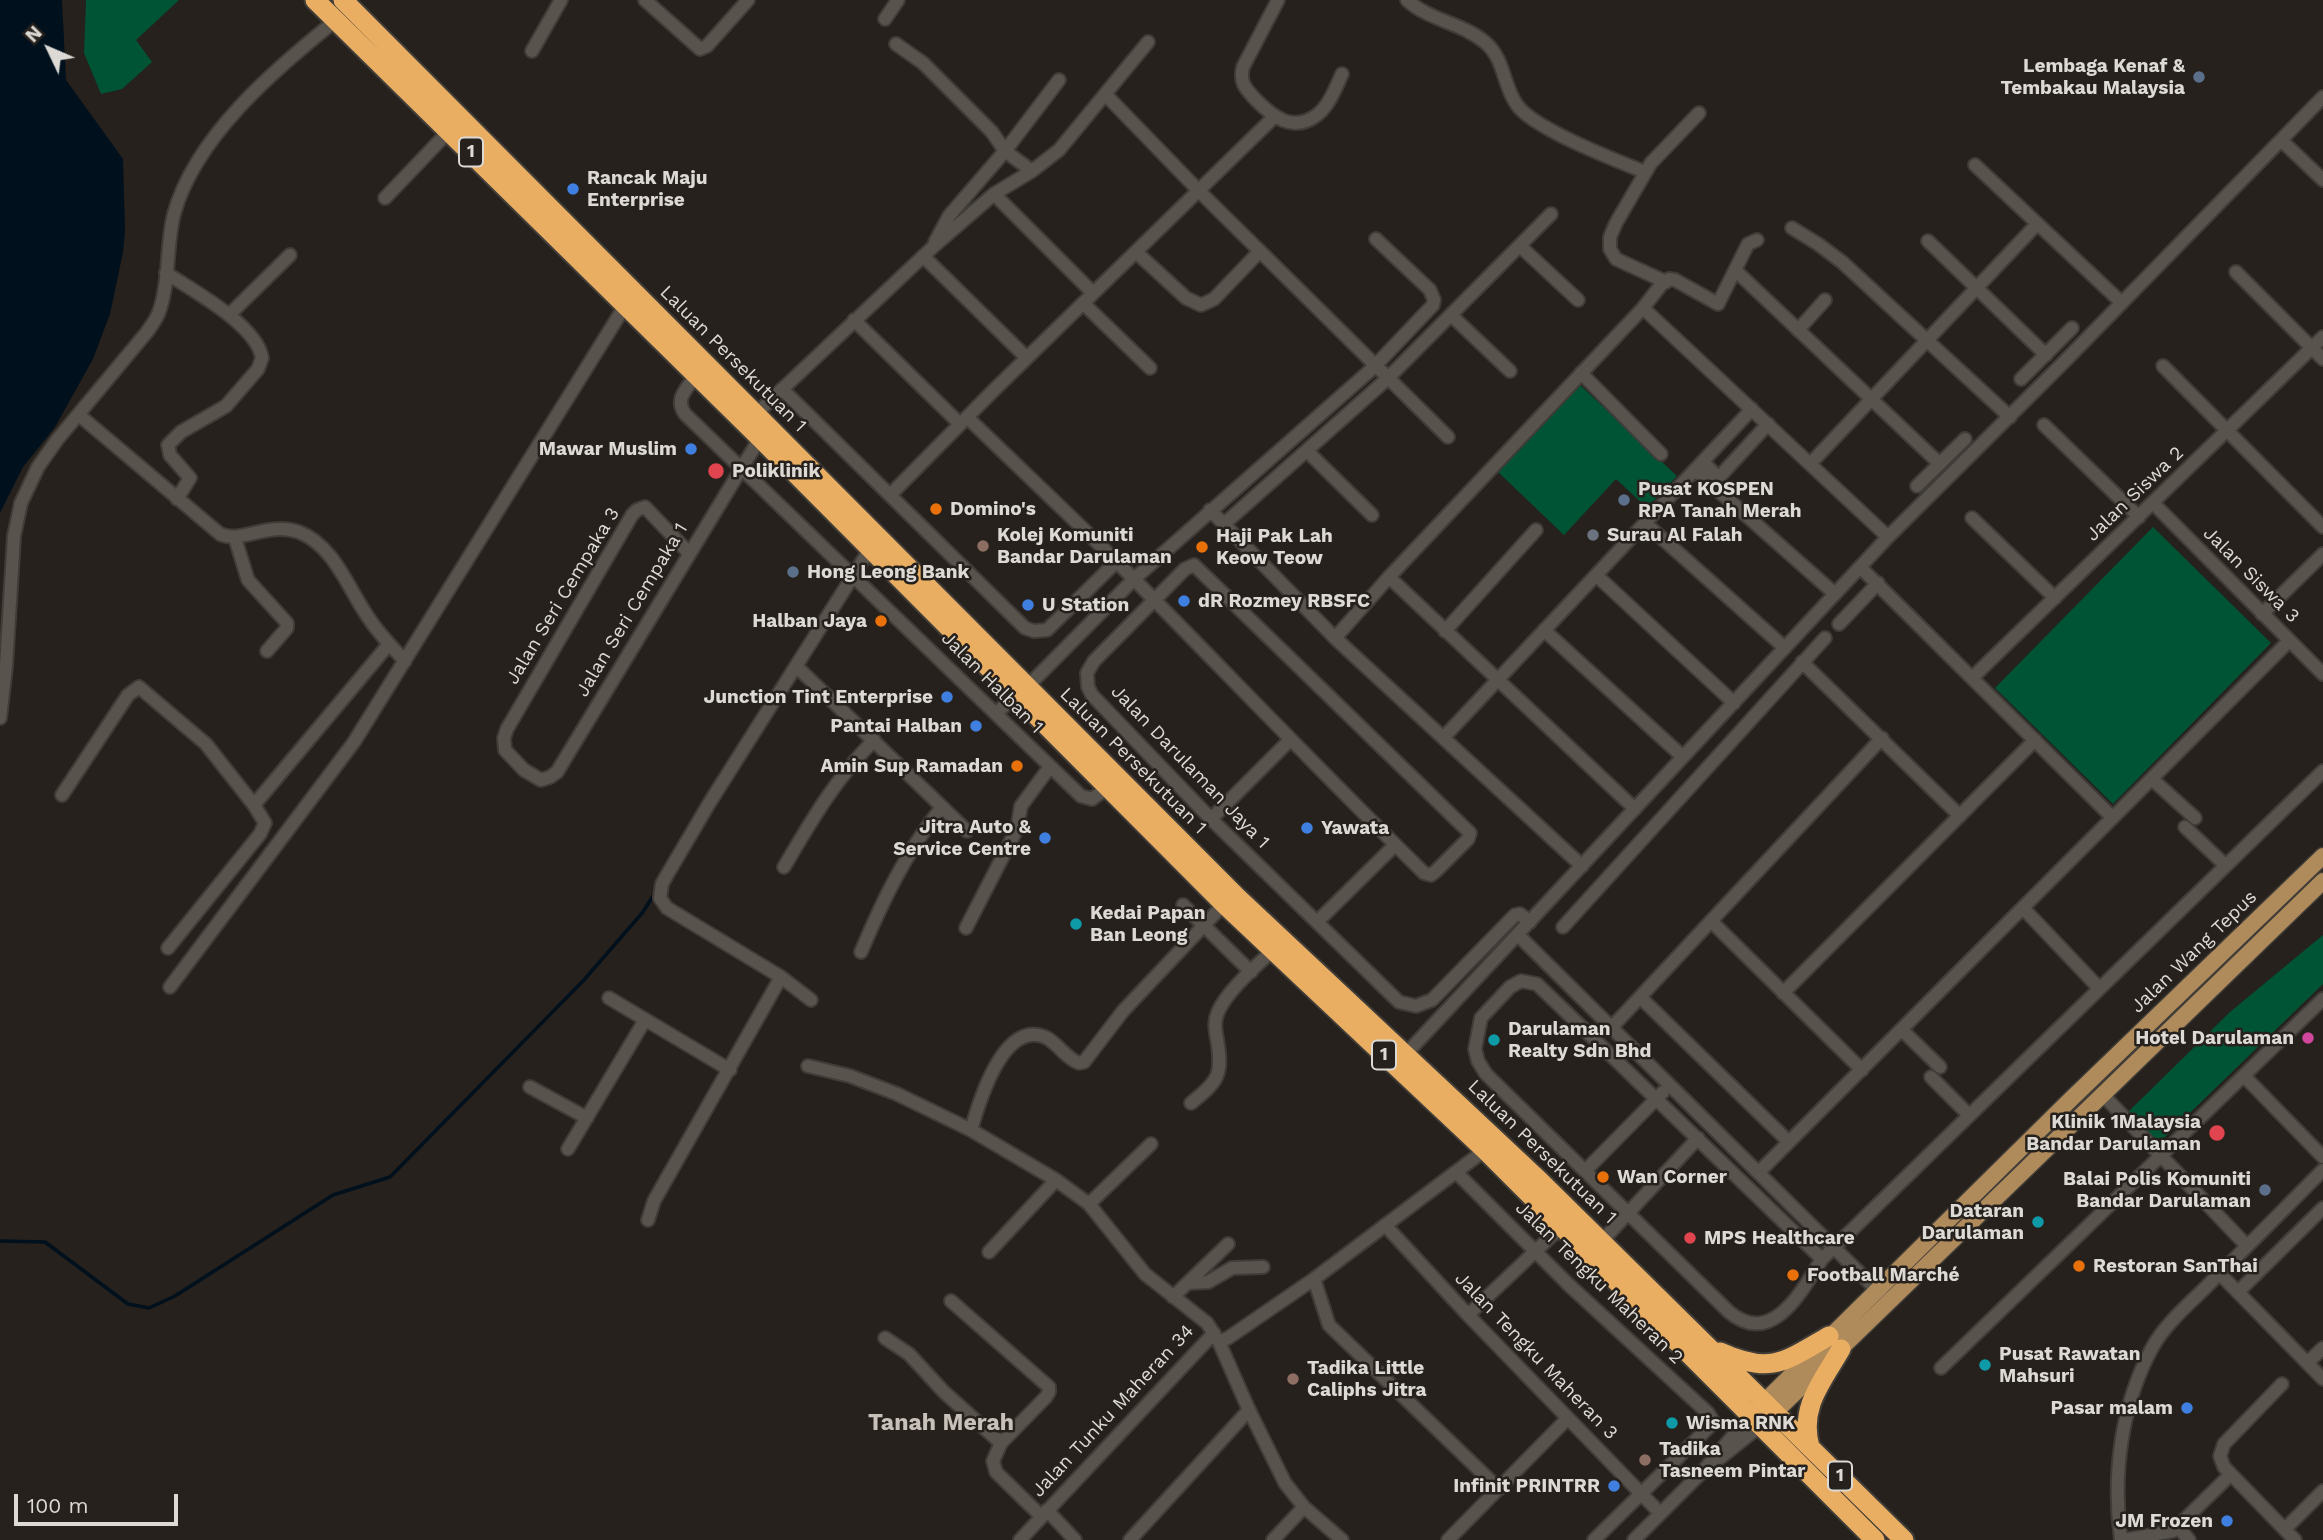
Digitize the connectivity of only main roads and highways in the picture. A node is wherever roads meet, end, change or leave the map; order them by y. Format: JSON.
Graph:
{"nodes":[{"id":1,"x":315,"y":0,"type":"edge"},
{"id":2,"x":343,"y":0,"type":"edge"},
{"id":3,"x":629,"y":299,"type":"junction"},
{"id":4,"x":1021,"y":692,"type":"junction"},
{"id":5,"x":2323,"y":856,"type":"edge"},
{"id":6,"x":2323,"y":881,"type":"edge"},
{"id":7,"x":2323,"y":898,"type":"edge"},
{"id":8,"x":2289,"y":913,"type":"junction"},
{"id":9,"x":1882,"y":1295,"type":"junction"},
{"id":10,"x":1835,"y":1342,"type":"junction"},
{"id":11,"x":1710,"y":1347,"type":"junction"},
{"id":12,"x":1762,"y":1414,"type":"junction"},
{"id":13,"x":1810,"y":1447,"type":"junction"},
{"id":14,"x":1875,"y":1540,"type":"edge"},
{"id":15,"x":1904,"y":1540,"type":"edge"}],
"edges":[{"from":1,"to":3,"type":"highway","name":"Laluan Persekutuan 1","number":"1"},
{"from":2,"to":3,"type":"highway","name":"Laluan Persekutuan 1","number":"1"},
{"from":3,"to":4,"type":"highway","name":"Laluan Persekutuan 1","number":"1"},
{"from":3,"to":4,"type":"highway","name":"Laluan Persekutuan 1","number":"1"},
{"from":4,"to":11,"type":"highway","name":"Laluan Persekutuan 1","number":"1"},
{"from":4,"to":12,"type":"highway","name":"Laluan Persekutuan 1","number":"1"},
{"from":5,"to":9,"type":"main road","name":"Jalan Wang Tepus"},
{"from":6,"to":8,"type":"main road","name":"Jalan Wang Tepus"},
{"from":7,"to":8,"type":"main road"},
{"from":8,"to":9,"type":"main road","name":"Jalan Wang Tepus"},
{"from":9,"to":10,"type":"main road","name":"Jalan Wang Tepus"},
{"from":10,"to":11,"type":"highway"},
{"from":10,"to":12,"type":"main road","name":"Jalan Wang Tepus"},
{"from":10,"to":13,"type":"highway"},
{"from":11,"to":12,"type":"highway","name":"Laluan Persekutuan 1","number":"1"},
{"from":12,"to":13,"type":"highway","name":"Laluan Persekutuan 1","number":"1"},
{"from":12,"to":14,"type":"highway","name":"Laluan Persekutuan 1","number":"1"},
{"from":13,"to":15,"type":"highway","name":"Laluan Persekutuan 1","number":"1"}]}
